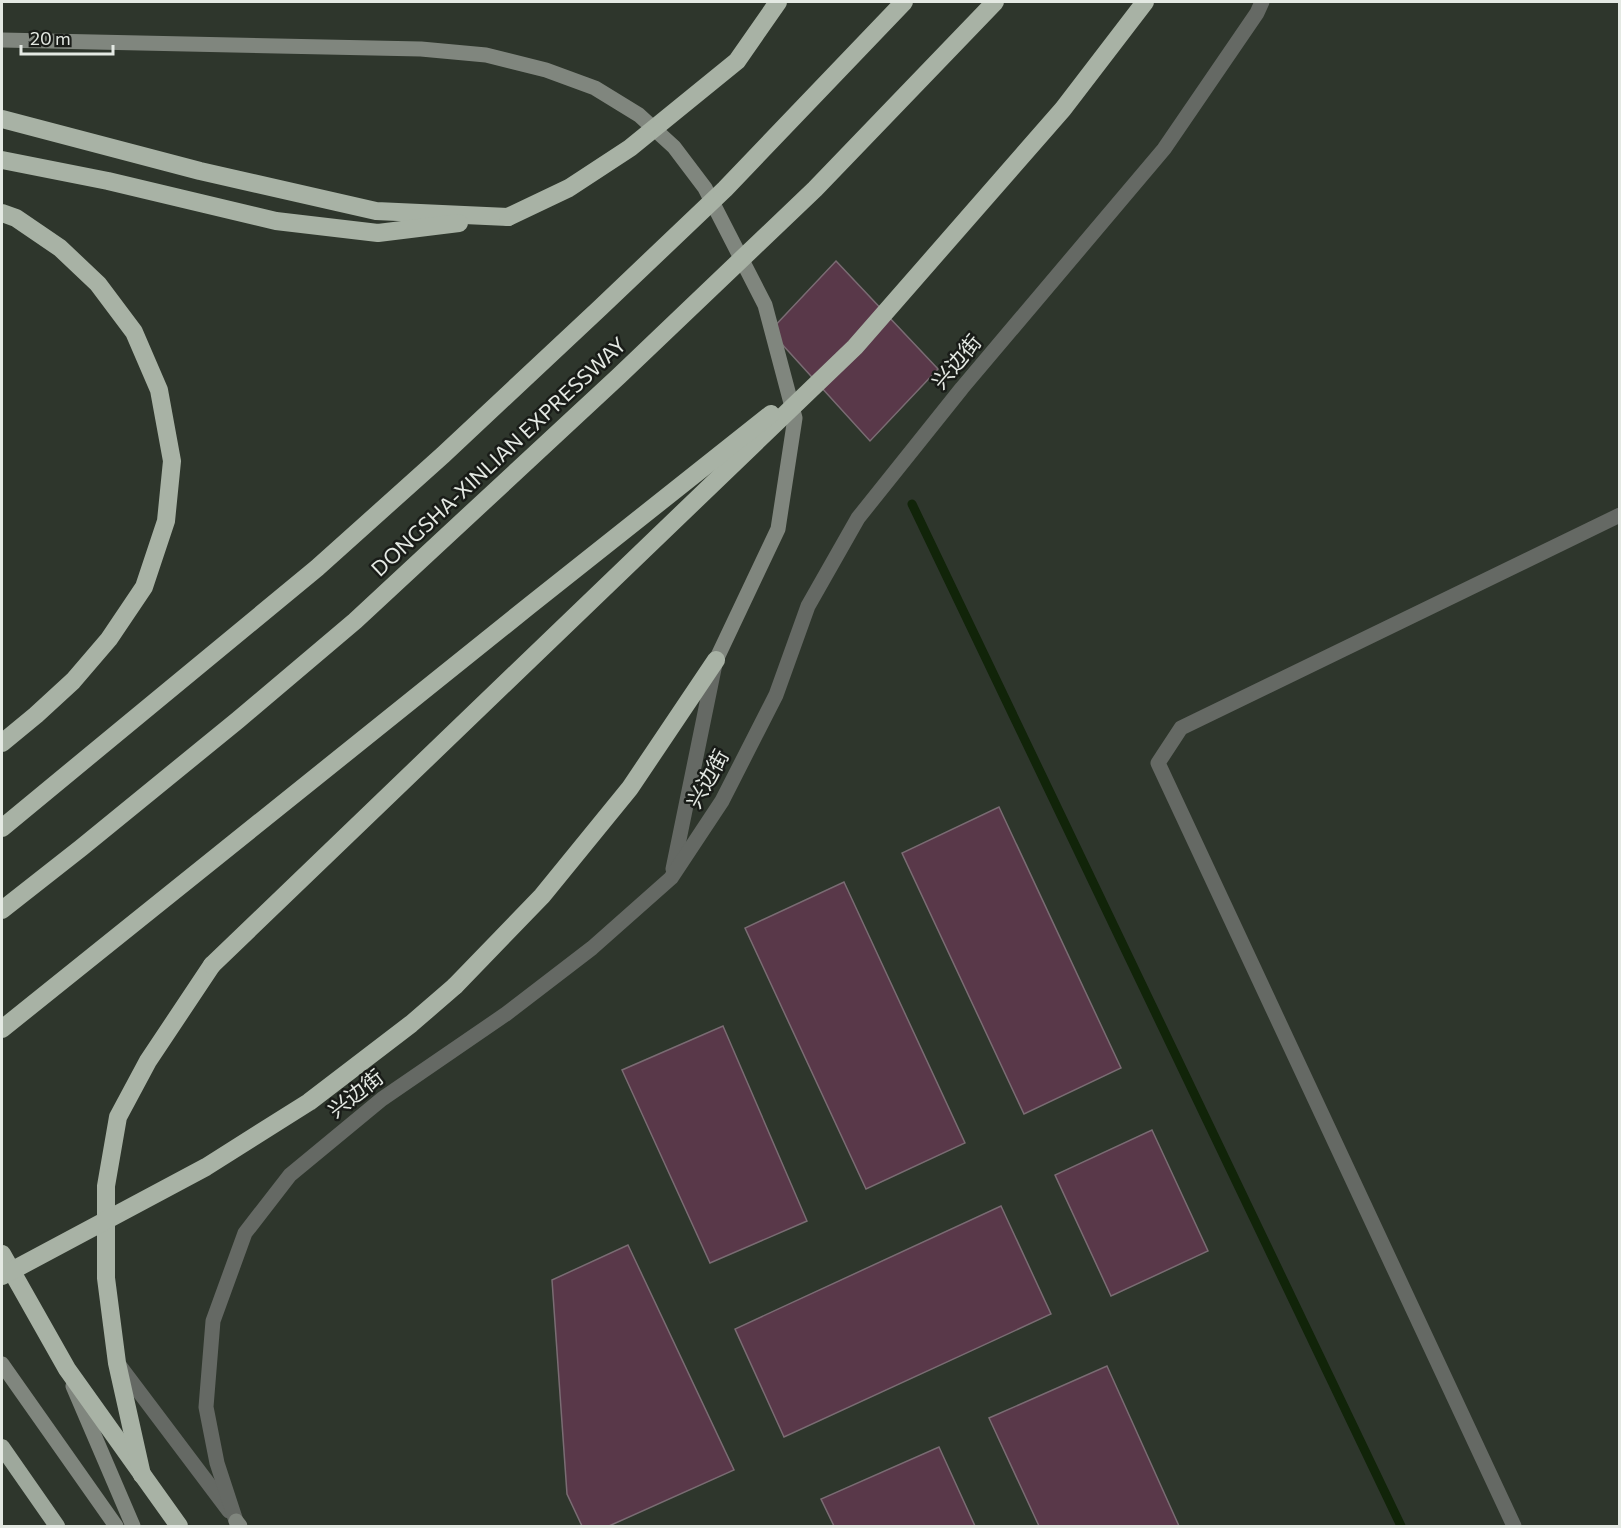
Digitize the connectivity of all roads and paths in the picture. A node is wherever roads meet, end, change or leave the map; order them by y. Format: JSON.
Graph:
{"nodes":[{"id":1,"x":778,"y":2,"type":"edge"},
{"id":2,"x":904,"y":2,"type":"edge"},
{"id":3,"x":995,"y":2,"type":"edge"},
{"id":4,"x":1145,"y":2,"type":"edge"},
{"id":5,"x":1262,"y":2,"type":"edge"},
{"id":6,"x":2,"y":40,"type":"edge"},
{"id":7,"x":2,"y":119,"type":"edge"},
{"id":8,"x":2,"y":160,"type":"edge"},
{"id":9,"x":2,"y":213,"type":"edge"},
{"id":10,"x":508,"y":217,"type":"junction"},
{"id":11,"x":855,"y":347,"type":"junction"},
{"id":12,"x":1620,"y":515,"type":"edge"},
{"id":13,"x":716,"y":660,"type":"junction"},
{"id":14,"x":2,"y":743,"type":"edge"},
{"id":15,"x":2,"y":828,"type":"edge"},
{"id":16,"x":671,"y":878,"type":"junction"},
{"id":17,"x":2,"y":910,"type":"edge"},
{"id":18,"x":2,"y":1029,"type":"edge"},
{"id":19,"x":2,"y":1254,"type":"edge"},
{"id":20,"x":2,"y":1276,"type":"edge"},
{"id":21,"x":117,"y":1363,"type":"junction"},
{"id":22,"x":2,"y":1364,"type":"edge"},
{"id":23,"x":66,"y":1369,"type":"junction"},
{"id":24,"x":2,"y":1447,"type":"edge"},
{"id":25,"x":142,"y":1474,"type":"junction"},
{"id":26,"x":238,"y":1524,"type":"edge"},
{"id":27,"x":57,"y":1527,"type":"edge"},
{"id":28,"x":116,"y":1527,"type":"edge"},
{"id":29,"x":133,"y":1527,"type":"edge"},
{"id":30,"x":179,"y":1527,"type":"edge"},
{"id":31,"x":1514,"y":1527,"type":"edge"}],
"edges":[{"from":1,"to":10,"type":"highway","bridge":true},
{"from":2,"to":15,"type":"highway","name":"DONGSHA-XINLIAN EXPRESSWAY","bridge":true},
{"from":3,"to":17,"type":"highway","name":"DONGSHA-XINLIAN EXPRESSWAY","bridge":true},
{"from":4,"to":11,"type":"highway","bridge":true},
{"from":5,"to":16,"type":"street","name":"兴边街"},
{"from":6,"to":13,"type":"main road"},
{"from":7,"to":10,"type":"highway"},
{"from":8,"to":10,"type":"highway"},
{"from":9,"to":14,"type":"highway"},
{"from":11,"to":18,"type":"highway","bridge":true},
{"from":11,"to":21,"type":"highway","bridge":true},
{"from":12,"to":31,"type":"street"},
{"from":13,"to":16,"type":"street"},
{"from":13,"to":20,"type":"highway","bridge":true},
{"from":16,"to":26,"type":"street","name":"兴边街"},
{"from":19,"to":23,"type":"highway"},
{"from":21,"to":25,"type":"highway"},
{"from":21,"to":26,"type":"street"},
{"from":22,"to":28,"type":"main road"},
{"from":23,"to":25,"type":"highway"},
{"from":23,"to":29,"type":"main road"},
{"from":24,"to":27,"type":"highway"},
{"from":25,"to":30,"type":"highway"}]}
